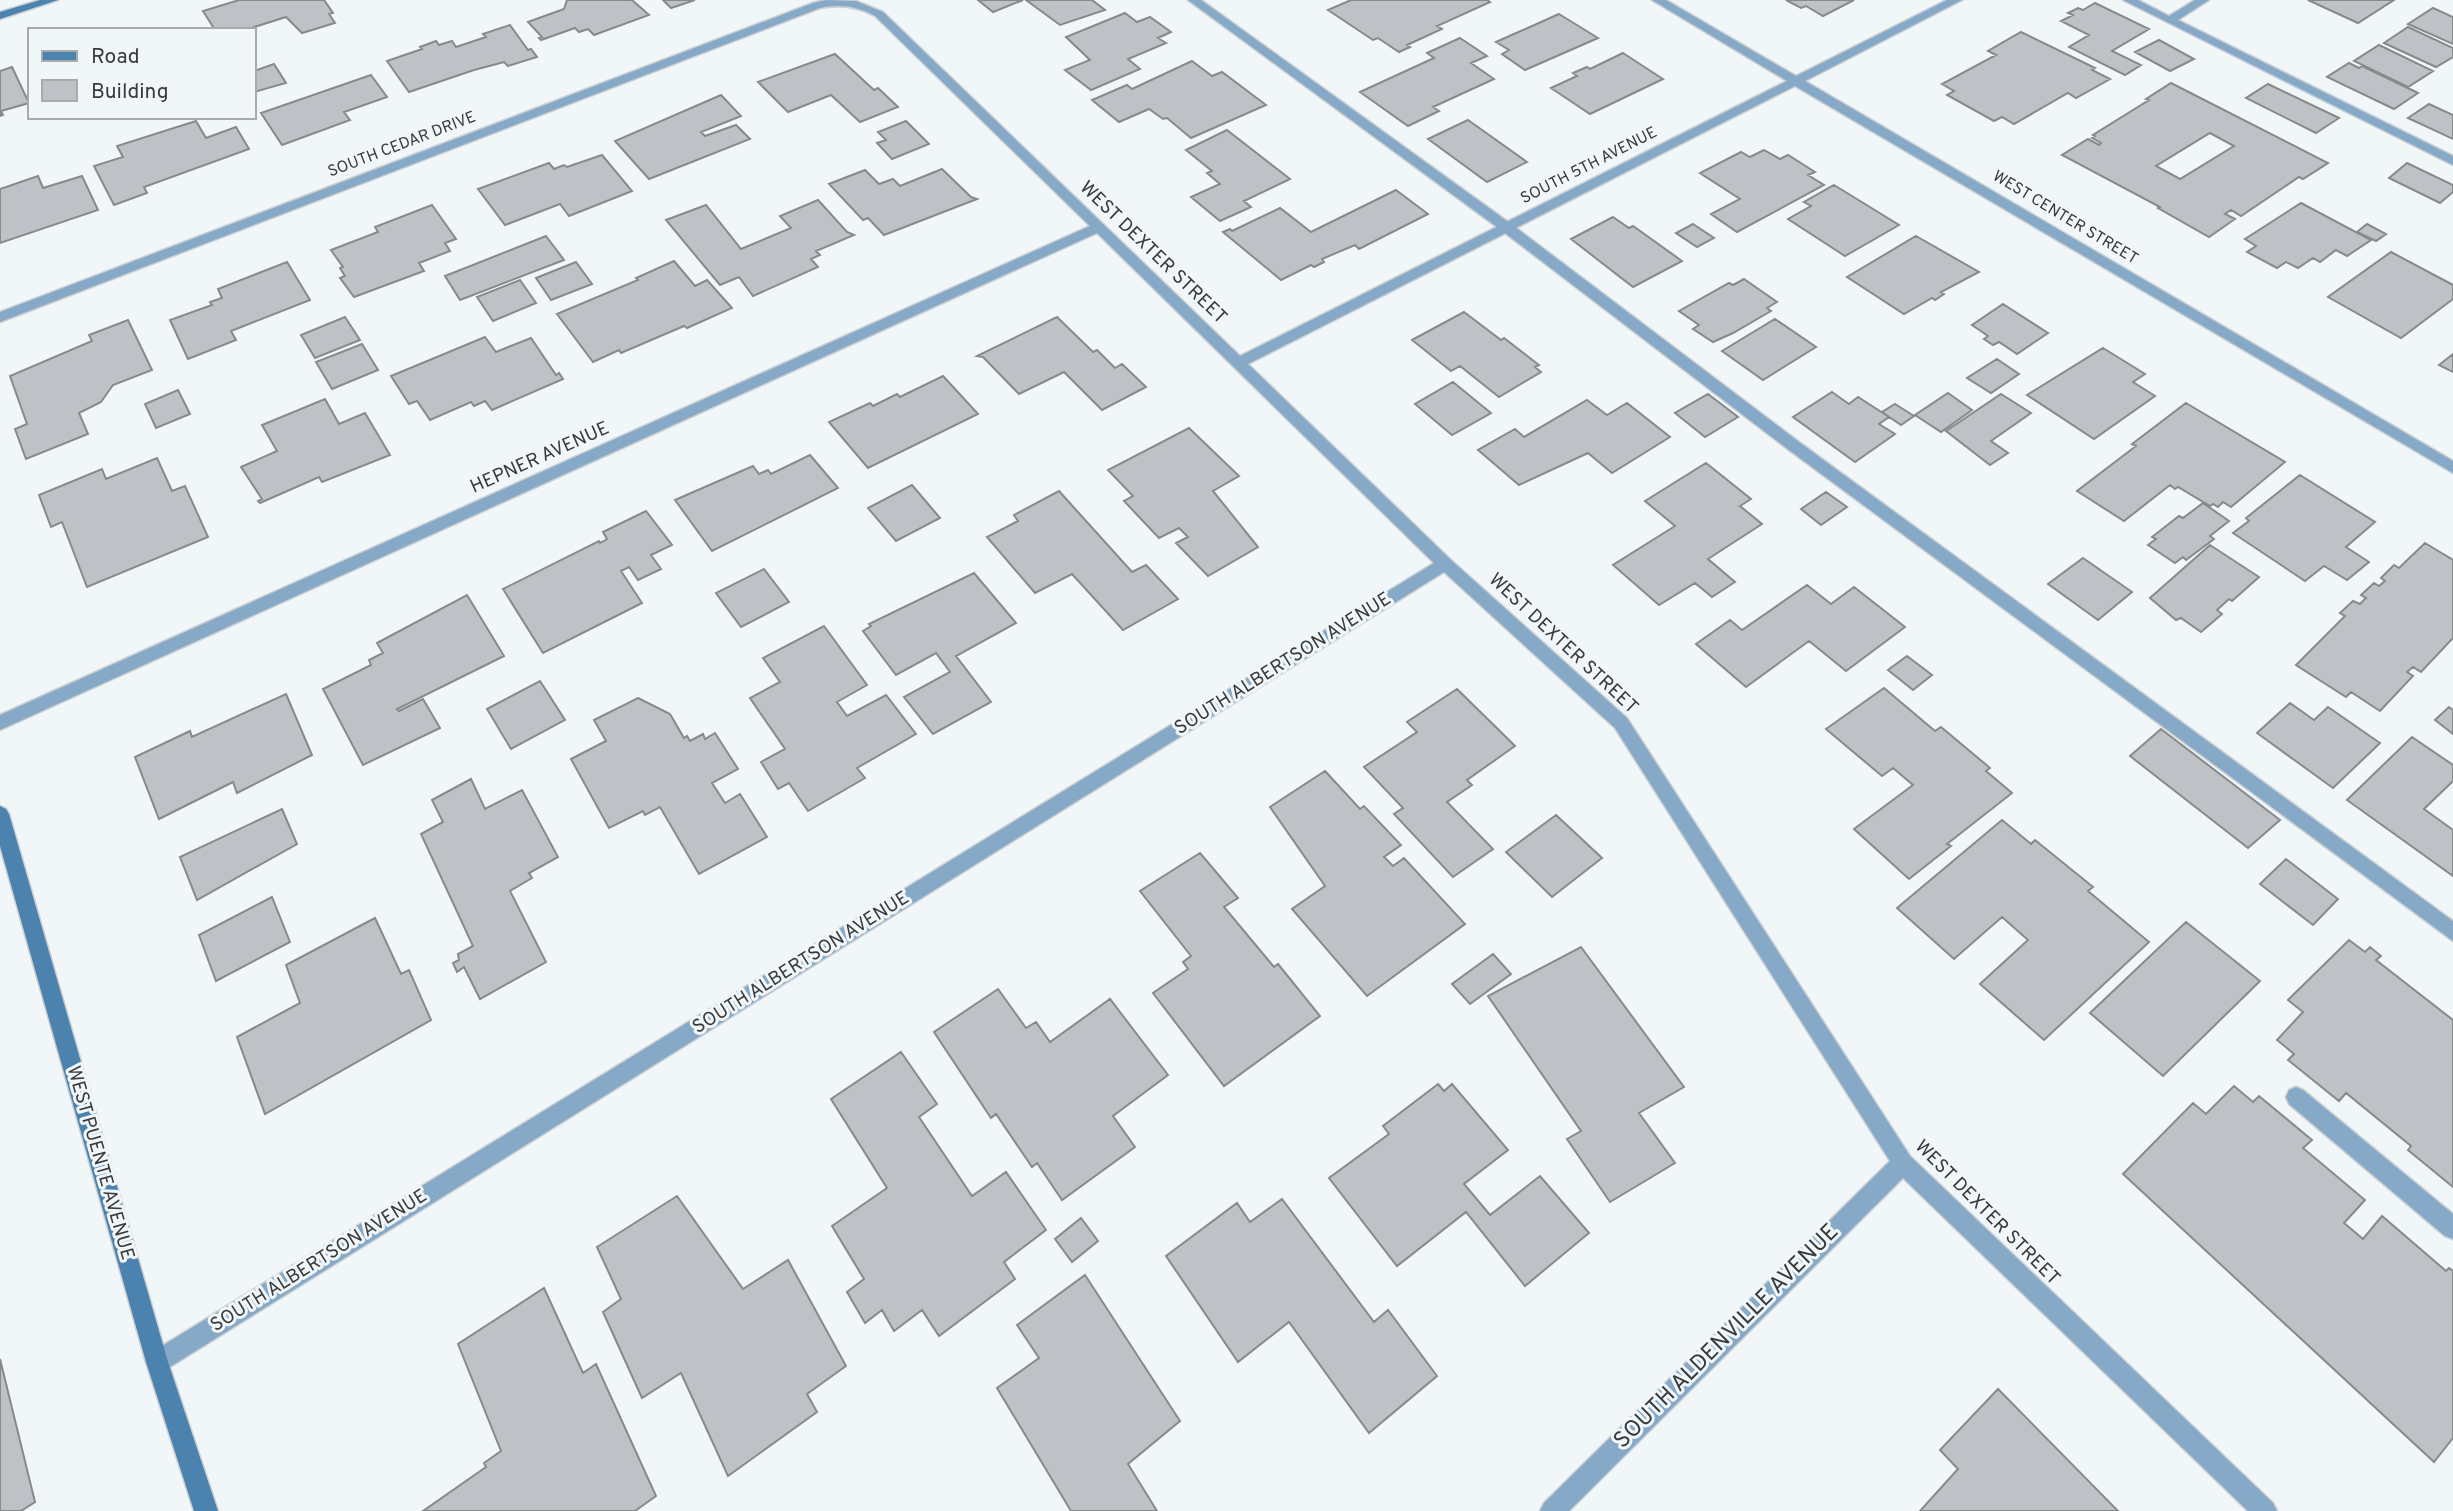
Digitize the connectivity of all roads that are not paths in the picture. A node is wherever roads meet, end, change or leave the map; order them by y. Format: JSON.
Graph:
{"nodes":[{"id":1,"x":52,"y":0,"type":"edge"},
{"id":2,"x":1194,"y":0,"type":"edge"},
{"id":3,"x":1658,"y":0,"type":"edge"},
{"id":4,"x":1956,"y":0,"type":"edge"},
{"id":5,"x":2129,"y":0,"type":"edge"},
{"id":6,"x":2203,"y":0,"type":"edge"},
{"id":7,"x":817,"y":5,"type":"joint"},
{"id":8,"x":0,"y":16,"type":"edge"},
{"id":9,"x":2170,"y":20,"type":"junction"},
{"id":10,"x":1796,"y":80,"type":"junction"},
{"id":11,"x":2453,"y":161,"type":"edge"},
{"id":12,"x":1506,"y":227,"type":"junction"},
{"id":13,"x":1097,"y":228,"type":"junction"},
{"id":14,"x":0,"y":317,"type":"edge"},
{"id":15,"x":1238,"y":363,"type":"junction"},
{"id":16,"x":2453,"y":468,"type":"edge"},
{"id":17,"x":1445,"y":564,"type":"junction"},
{"id":18,"x":0,"y":723,"type":"edge"},
{"id":19,"x":0,"y":814,"type":"edge"},
{"id":20,"x":3,"y":838,"type":"edge"},
{"id":21,"x":2453,"y":932,"type":"edge"},
{"id":22,"x":2296,"y":1097,"type":"dead end"},
{"id":23,"x":1903,"y":1163,"type":"junction"},
{"id":24,"x":2453,"y":1228,"type":"edge"},
{"id":25,"x":158,"y":1362,"type":"junction"},
{"id":26,"x":206,"y":1511,"type":"edge"},
{"id":27,"x":1552,"y":1511,"type":"edge"},
{"id":28,"x":2265,"y":1511,"type":"edge"}],
"edges":[{"from":1,"to":8,"type":"street"},
{"from":2,"to":12,"type":"street"},
{"from":3,"to":10,"type":"street","name":"WEST CENTER STREET"},
{"from":4,"to":10,"type":"street","name":"SOUTH 5TH AVENUE"},
{"from":5,"to":9,"type":"street"},
{"from":6,"to":9,"type":"street"},
{"from":7,"to":13,"type":"street","name":"WEST DEXTER STREET"},
{"from":7,"to":14,"type":"street","name":"SOUTH CEDAR DRIVE"},
{"from":9,"to":11,"type":"street"},
{"from":10,"to":12,"type":"street","name":"SOUTH 5TH AVENUE"},
{"from":10,"to":16,"type":"street","name":"WEST CENTER STREET"},
{"from":12,"to":15,"type":"street","name":"SOUTH 5TH AVENUE"},
{"from":12,"to":21,"type":"street"},
{"from":13,"to":15,"type":"street","name":"WEST DEXTER STREET"},
{"from":13,"to":18,"type":"street","name":"HEPNER AVENUE"},
{"from":15,"to":17,"type":"street","name":"WEST DEXTER STREET"},
{"from":17,"to":23,"type":"street","name":"WEST DEXTER STREET"},
{"from":17,"to":25,"type":"street","name":"SOUTH ALBERTSON AVENUE"},
{"from":19,"to":20,"type":"street","name":"WEST PUENTE AVENUE"},
{"from":20,"to":25,"type":"street","name":"WEST PUENTE AVENUE"},
{"from":22,"to":24,"type":"street"},
{"from":23,"to":27,"type":"street","name":"SOUTH ALDENVILLE AVENUE"},
{"from":23,"to":28,"type":"street","name":"WEST DEXTER STREET"},
{"from":25,"to":26,"type":"street","name":"WEST PUENTE AVENUE"}]}
